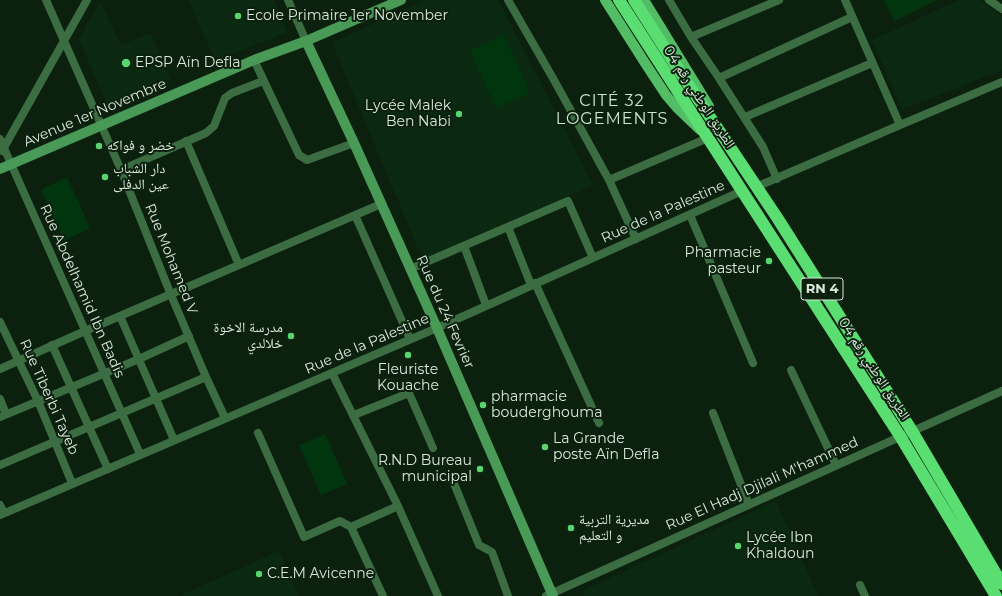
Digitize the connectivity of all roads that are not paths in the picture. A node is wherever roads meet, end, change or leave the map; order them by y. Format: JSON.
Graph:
{"nodes":[{"id":1,"x":46,"y":0,"type":"edge"},
{"id":2,"x":86,"y":0,"type":"edge"},
{"id":3,"x":288,"y":0,"type":"edge"},
{"id":4,"x":401,"y":0,"type":"edge"},
{"id":5,"x":508,"y":0,"type":"edge"},
{"id":6,"x":605,"y":0,"type":"edge"},
{"id":7,"x":619,"y":0,"type":"edge"},
{"id":8,"x":634,"y":0,"type":"edge"},
{"id":9,"x":644,"y":0,"type":"edge"},
{"id":10,"x":669,"y":0,"type":"edge"},
{"id":11,"x":779,"y":0,"type":"edge"},
{"id":12,"x":845,"y":0,"type":"edge"},
{"id":13,"x":989,"y":0,"type":"edge"},
{"id":14,"x":1002,"y":9,"type":"edge"},
{"id":15,"x":852,"y":17,"type":"junction"},
{"id":16,"x":690,"y":37,"type":"junction"},
{"id":17,"x":63,"y":40,"type":"junction"},
{"id":18,"x":306,"y":41,"type":"junction"},
{"id":19,"x":254,"y":60,"type":"junction"},
{"id":20,"x":872,"y":63,"type":"junction"},
{"id":21,"x":719,"y":78,"type":"junction"},
{"id":22,"x":263,"y":81,"type":"junction"},
{"id":23,"x":1002,"y":82,"type":"edge"},
{"id":24,"x":745,"y":117,"type":"junction"},
{"id":25,"x":102,"y":125,"type":"junction"},
{"id":26,"x":900,"y":125,"type":"junction"},
{"id":27,"x":708,"y":138,"type":"junction"},
{"id":28,"x":0,"y":139,"type":"edge"},
{"id":29,"x":186,"y":141,"type":"junction"},
{"id":30,"x":354,"y":143,"type":"junction"},
{"id":31,"x":730,"y":148,"type":"junction"},
{"id":32,"x":2,"y":151,"type":"edge"},
{"id":33,"x":10,"y":165,"type":"junction"},
{"id":34,"x":0,"y":169,"type":"edge"},
{"id":35,"x":121,"y":170,"type":"junction"},
{"id":36,"x":777,"y":179,"type":"junction"},
{"id":37,"x":609,"y":180,"type":"junction"},
{"id":38,"x":756,"y":187,"type":"junction"},
{"id":39,"x":742,"y":191,"type":"junction"},
{"id":40,"x":381,"y":204,"type":"junction"},
{"id":41,"x":355,"y":215,"type":"junction"},
{"id":42,"x":690,"y":215,"type":"junction"},
{"id":43,"x":508,"y":227,"type":"junction"},
{"id":44,"x":636,"y":240,"type":"junction"},
{"id":45,"x":464,"y":246,"type":"junction"},
{"id":46,"x":593,"y":258,"type":"junction"},
{"id":47,"x":239,"y":265,"type":"junction"},
{"id":48,"x":410,"y":269,"type":"junction"},
{"id":49,"x":533,"y":284,"type":"junction"},
{"id":50,"x":171,"y":295,"type":"junction"},
{"id":51,"x":486,"y":305,"type":"junction"},
{"id":52,"x":120,"y":316,"type":"junction"},
{"id":53,"x":0,"y":322,"type":"edge"},
{"id":54,"x":437,"y":328,"type":"junction"},
{"id":55,"x":85,"y":331,"type":"junction"},
{"id":56,"x":189,"y":336,"type":"junction"},
{"id":57,"x":410,"y":339,"type":"junction"},
{"id":58,"x":52,"y":346,"type":"junction"},
{"id":59,"x":139,"y":359,"type":"junction"},
{"id":60,"x":19,"y":361,"type":"junction"},
{"id":61,"x":753,"y":363,"type":"dead end"},
{"id":62,"x":0,"y":369,"type":"edge"},
{"id":63,"x":791,"y":370,"type":"dead end"},
{"id":64,"x":104,"y":373,"type":"junction"},
{"id":65,"x":332,"y":373,"type":"junction"},
{"id":66,"x":206,"y":377,"type":"junction"},
{"id":67,"x":71,"y":388,"type":"junction"},
{"id":68,"x":1002,"y":391,"type":"edge"},
{"id":69,"x":156,"y":398,"type":"junction"},
{"id":70,"x":0,"y":399,"type":"edge"},
{"id":71,"x":38,"y":401,"type":"junction"},
{"id":72,"x":122,"y":412,"type":"junction"},
{"id":73,"x":713,"y":412,"type":"dead end"},
{"id":74,"x":3,"y":415,"type":"edge"},
{"id":75,"x":354,"y":416,"type":"junction"},
{"id":76,"x":226,"y":418,"type":"junction"},
{"id":77,"x":599,"y":423,"type":"dead end"},
{"id":78,"x":89,"y":427,"type":"junction"},
{"id":79,"x":917,"y":429,"type":"junction"},
{"id":80,"x":258,"y":433,"type":"dead end"},
{"id":81,"x":900,"y":436,"type":"junction"},
{"id":82,"x":174,"y":440,"type":"junction"},
{"id":83,"x":54,"y":441,"type":"junction"},
{"id":84,"x":433,"y":448,"type":"dead end"},
{"id":85,"x":140,"y":454,"type":"junction"},
{"id":86,"x":0,"y":464,"type":"edge"},
{"id":87,"x":836,"y":465,"type":"junction"},
{"id":88,"x":108,"y":469,"type":"junction"},
{"id":89,"x":451,"y":476,"type":"dead end"},
{"id":90,"x":72,"y":483,"type":"junction"},
{"id":91,"x":749,"y":504,"type":"junction"},
{"id":92,"x":0,"y":505,"type":"edge"},
{"id":93,"x":398,"y":506,"type":"junction"},
{"id":94,"x":2,"y":514,"type":"edge"},
{"id":95,"x":351,"y":527,"type":"junction"},
{"id":96,"x":1002,"y":584,"type":"edge"},
{"id":97,"x":860,"y":585,"type":"dead end"},
{"id":98,"x":550,"y":595,"type":"edge"},
{"id":99,"x":383,"y":596,"type":"edge"},
{"id":100,"x":437,"y":596,"type":"edge"},
{"id":101,"x":508,"y":596,"type":"edge"},
{"id":102,"x":865,"y":596,"type":"edge"},
{"id":103,"x":996,"y":596,"type":"edge"}],
"edges":[{"from":1,"to":17,"type":"street","name":"Rue Mohamed V"},
{"from":2,"to":17,"type":"street"},
{"from":3,"to":18,"type":"street"},
{"from":4,"to":18,"type":"street","name":"Avenue 1er Novembre"},
{"from":5,"to":37,"type":"street"},
{"from":6,"to":27,"type":"main road","number":"RN 4"},
{"from":7,"to":27,"type":"highway","name":"الطريق الوطني رقم 04","number":"RN 4"},
{"from":8,"to":31,"type":"highway","name":"الطريق الوطني رقم 04","number":"RN 4"},
{"from":9,"to":31,"type":"main road","number":"RN 4"},
{"from":10,"to":16,"type":"street"},
{"from":11,"to":16,"type":"street"},
{"from":12,"to":15,"type":"street"},
{"from":13,"to":14,"type":"street"},
{"from":15,"to":20,"type":"street"},
{"from":15,"to":21,"type":"street"},
{"from":16,"to":21,"type":"street"},
{"from":17,"to":25,"type":"street","name":"Rue Mohamed V"},
{"from":17,"to":32,"type":"street"},
{"from":18,"to":19,"type":"street","name":"Avenue 1er Novembre"},
{"from":18,"to":30,"type":"street","name":"Rue du 24 Fevrier"},
{"from":19,"to":22,"type":"street"},
{"from":19,"to":25,"type":"street","name":"Avenue 1er Novembre"},
{"from":20,"to":24,"type":"street"},
{"from":20,"to":26,"type":"street"},
{"from":21,"to":24,"type":"street"},
{"from":22,"to":29,"type":"street"},
{"from":22,"to":30,"type":"street"},
{"from":23,"to":26,"type":"street"},
{"from":24,"to":36,"type":"street"},
{"from":25,"to":33,"type":"street","name":"Avenue 1er Novembre"},
{"from":25,"to":35,"type":"street","name":"Rue Mohamed V"},
{"from":26,"to":36,"type":"street"},
{"from":27,"to":37,"type":"street"},
{"from":27,"to":39,"type":"highway","name":"الطريق الوطني رقم 04","number":"RN 4"},
{"from":28,"to":32,"type":"street","name":"Rue Abdelhamid Ibn Badis"},
{"from":29,"to":35,"type":"street"},
{"from":29,"to":47,"type":"street"},
{"from":30,"to":40,"type":"street","name":"Rue du 24 Fevrier"},
{"from":31,"to":38,"type":"highway","name":"الطريق الوطني رقم 04","number":"RN 4"},
{"from":32,"to":33,"type":"street","name":"Rue Abdelhamid Ibn Badis"},
{"from":33,"to":34,"type":"street","name":"Avenue 1er Novembre"},
{"from":33,"to":55,"type":"street","name":"Rue Abdelhamid Ibn Badis"},
{"from":35,"to":50,"type":"street","name":"Rue Mohamed V"},
{"from":36,"to":38,"type":"street"},
{"from":37,"to":44,"type":"street"},
{"from":38,"to":79,"type":"highway","name":"الطريق الوطني رقم 04","number":"RN 4"},
{"from":39,"to":42,"type":"street","name":"Rue de la Palestine"},
{"from":39,"to":81,"type":"highway","name":"الطريق الوطني رقم 04","number":"RN 4"},
{"from":40,"to":41,"type":"street"},
{"from":40,"to":48,"type":"street","name":"Rue du 24 Fevrier"},
{"from":41,"to":47,"type":"street"},
{"from":41,"to":57,"type":"street"},
{"from":42,"to":44,"type":"street","name":"Rue de la Palestine"},
{"from":42,"to":61,"type":"street"},
{"from":43,"to":45,"type":"street"},
{"from":43,"to":46,"type":"street"},
{"from":43,"to":49,"type":"street"},
{"from":44,"to":46,"type":"street","name":"Rue de la Palestine"},
{"from":45,"to":48,"type":"street"},
{"from":45,"to":51,"type":"street"},
{"from":46,"to":49,"type":"street","name":"Rue de la Palestine"},
{"from":47,"to":50,"type":"street"},
{"from":48,"to":54,"type":"street","name":"Rue du 24 Fevrier"},
{"from":49,"to":51,"type":"street","name":"Rue de la Palestine"},
{"from":49,"to":77,"type":"street"},
{"from":50,"to":52,"type":"street"},
{"from":50,"to":56,"type":"street","name":"Rue Mohamed V"},
{"from":51,"to":54,"type":"street","name":"Rue de la Palestine"},
{"from":52,"to":55,"type":"street"},
{"from":52,"to":59,"type":"street"},
{"from":53,"to":60,"type":"street","name":"Rue Tiberbi Tayeb"},
{"from":54,"to":57,"type":"street","name":"Rue de la Palestine"},
{"from":54,"to":98,"type":"street","name":"Rue du 24 Fevrier"},
{"from":55,"to":58,"type":"street"},
{"from":55,"to":64,"type":"street","name":"Rue Abdelhamid Ibn Badis"},
{"from":56,"to":59,"type":"street"},
{"from":56,"to":66,"type":"street","name":"Rue Mohamed V"},
{"from":57,"to":65,"type":"street","name":"Rue de la Palestine"},
{"from":58,"to":60,"type":"street"},
{"from":58,"to":67,"type":"street"},
{"from":59,"to":64,"type":"street"},
{"from":59,"to":69,"type":"street"},
{"from":60,"to":62,"type":"street"},
{"from":60,"to":71,"type":"street","name":"Rue Tiberbi Tayeb"},
{"from":63,"to":87,"type":"street"},
{"from":64,"to":67,"type":"street"},
{"from":64,"to":72,"type":"street","name":"Rue Abdelhamid Ibn Badis"},
{"from":65,"to":75,"type":"street"},
{"from":65,"to":76,"type":"street","name":"Rue de la Palestine"},
{"from":66,"to":69,"type":"street"},
{"from":66,"to":76,"type":"street","name":"Rue Mohamed V"},
{"from":67,"to":71,"type":"street"},
{"from":67,"to":78,"type":"street"},
{"from":68,"to":79,"type":"street","name":"Rue El Hadj Djilali M'hammed"},
{"from":69,"to":72,"type":"street"},
{"from":69,"to":82,"type":"street"},
{"from":70,"to":74,"type":"street"},
{"from":71,"to":74,"type":"street"},
{"from":71,"to":83,"type":"street","name":"Rue Tiberbi Tayeb"},
{"from":72,"to":78,"type":"street"},
{"from":72,"to":85,"type":"street","name":"Rue Abdelhamid Ibn Badis"},
{"from":73,"to":91,"type":"street"},
{"from":75,"to":84,"type":"street"},
{"from":75,"to":93,"type":"street"},
{"from":76,"to":82,"type":"street","name":"Rue de la Palestine"},
{"from":78,"to":83,"type":"street"},
{"from":78,"to":88,"type":"street"},
{"from":79,"to":81,"type":"street","name":"Rue El Hadj Djilali M'hammed"},
{"from":79,"to":96,"type":"highway","name":"الطريق الوطني رقم 04","number":"RN 4"},
{"from":80,"to":95,"type":"street"},
{"from":81,"to":87,"type":"street","name":"Rue El Hadj Djilali M'hammed"},
{"from":81,"to":103,"type":"highway","name":"الطريق الوطني رقم 04","number":"RN 4"},
{"from":82,"to":85,"type":"street","name":"Rue de la Palestine"},
{"from":83,"to":86,"type":"street"},
{"from":83,"to":90,"type":"street","name":"Rue Tiberbi Tayeb"},
{"from":85,"to":88,"type":"street","name":"Rue de la Palestine"},
{"from":87,"to":91,"type":"street","name":"Rue El Hadj Djilali M'hammed"},
{"from":88,"to":90,"type":"street","name":"Rue de la Palestine"},
{"from":89,"to":101,"type":"street"},
{"from":90,"to":94,"type":"street","name":"Rue de la Palestine"},
{"from":91,"to":98,"type":"street","name":"Rue El Hadj Djilali M'hammed"},
{"from":92,"to":94,"type":"street"},
{"from":93,"to":95,"type":"street"},
{"from":93,"to":100,"type":"street"},
{"from":95,"to":99,"type":"street"},
{"from":97,"to":102,"type":"street"}]}
